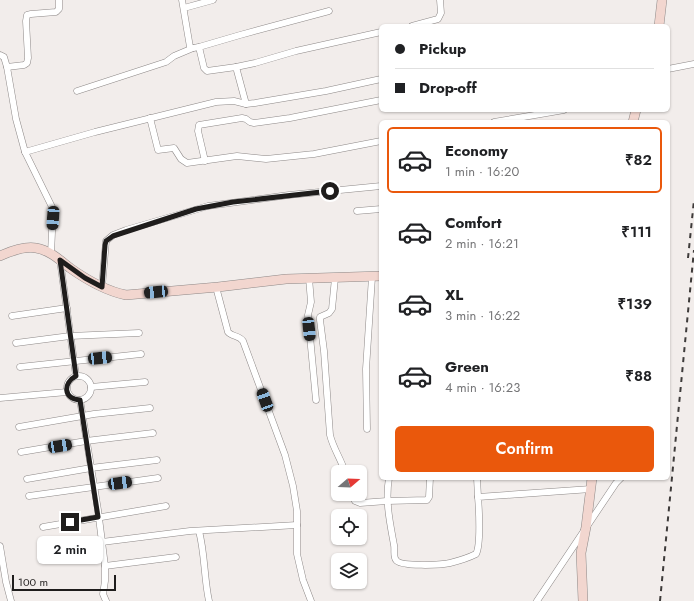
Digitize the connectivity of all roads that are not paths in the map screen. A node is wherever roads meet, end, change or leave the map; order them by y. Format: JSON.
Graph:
{"nodes":[{"id":1,"x":60,"y":0,"type":"edge"},
{"id":2,"x":182,"y":0,"type":"edge"},
{"id":3,"x":213,"y":0,"type":"edge"},
{"id":4,"x":440,"y":0,"type":"edge"},
{"id":5,"x":662,"y":0,"type":"edge"},
{"id":6,"x":184,"y":8,"type":"junction"},
{"id":7,"x":329,"y":11,"type":"dead end"},
{"id":8,"x":419,"y":24,"type":"edge"},
{"id":9,"x":659,"y":24,"type":"edge"},
{"id":10,"x":379,"y":32,"type":"edge"},
{"id":11,"x":196,"y":48,"type":"junction"},
{"id":12,"x":0,"y":55,"type":"edge"},
{"id":13,"x":694,"y":64,"type":"edge"},
{"id":14,"x":7,"y":67,"type":"junction"},
{"id":15,"x":236,"y":67,"type":"junction"},
{"id":16,"x":670,"y":69,"type":"edge"},
{"id":17,"x":379,"y":79,"type":"edge"},
{"id":18,"x":77,"y":91,"type":"dead end"},
{"id":19,"x":379,"y":100,"type":"edge"},
{"id":20,"x":246,"y":104,"type":"junction"},
{"id":21,"x":552,"y":112,"type":"edge"},
{"id":22,"x":150,"y":118,"type":"junction"},
{"id":23,"x":506,"y":120,"type":"edge"},
{"id":24,"x":379,"y":141,"type":"edge"},
{"id":25,"x":25,"y":152,"type":"junction"},
{"id":26,"x":205,"y":161,"type":"junction"},
{"id":27,"x":379,"y":186,"type":"edge"},
{"id":28,"x":379,"y":208,"type":"edge"},
{"id":29,"x":357,"y":211,"type":"dead end"},
{"id":30,"x":51,"y":254,"type":"junction"},
{"id":31,"x":0,"y":256,"type":"edge"},
{"id":32,"x":60,"y":260,"type":"junction"},
{"id":33,"x":377,"y":276,"type":"edge"},
{"id":34,"x":309,"y":278,"type":"junction"},
{"id":35,"x":335,"y":278,"type":"junction"},
{"id":36,"x":102,"y":287,"type":"junction"},
{"id":37,"x":216,"y":287,"type":"junction"},
{"id":38,"x":67,"y":308,"type":"junction"},
{"id":39,"x":12,"y":316,"type":"dead end"},
{"id":40,"x":139,"y":333,"type":"dead end"},
{"id":41,"x":70,"y":336,"type":"junction"},
{"id":42,"x":16,"y":343,"type":"dead end"},
{"id":43,"x":140,"y":354,"type":"dead end"},
{"id":44,"x":74,"y":361,"type":"junction"},
{"id":45,"x":20,"y":367,"type":"dead end"},
{"id":46,"x":76,"y":376,"type":"junction"},
{"id":47,"x":145,"y":382,"type":"dead end"},
{"id":48,"x":91,"y":387,"type":"junction"},
{"id":49,"x":67,"y":392,"type":"junction"},
{"id":50,"x":0,"y":398,"type":"edge"},
{"id":51,"x":80,"y":400,"type":"junction"},
{"id":52,"x":316,"y":400,"type":"dead end"},
{"id":53,"x":150,"y":408,"type":"dead end"},
{"id":54,"x":82,"y":416,"type":"junction"},
{"id":55,"x":18,"y":427,"type":"dead end"},
{"id":56,"x":367,"y":429,"type":"dead end"},
{"id":57,"x":153,"y":433,"type":"dead end"},
{"id":58,"x":86,"y":441,"type":"junction"},
{"id":59,"x":21,"y":452,"type":"dead end"},
{"id":60,"x":157,"y":460,"type":"dead end"},
{"id":61,"x":342,"y":465,"type":"edge"},
{"id":62,"x":91,"y":468,"type":"junction"},
{"id":63,"x":158,"y":478,"type":"dead end"},
{"id":64,"x":27,"y":479,"type":"dead end"},
{"id":65,"x":389,"y":480,"type":"edge"},
{"id":66,"x":430,"y":480,"type":"edge"},
{"id":67,"x":477,"y":480,"type":"edge"},
{"id":68,"x":592,"y":480,"type":"edge"},
{"id":69,"x":619,"y":480,"type":"edge"},
{"id":70,"x":94,"y":487,"type":"junction"},
{"id":71,"x":591,"y":489,"type":"junction"},
{"id":72,"x":29,"y":496,"type":"dead end"},
{"id":73,"x":478,"y":497,"type":"junction"},
{"id":74,"x":355,"y":501,"type":"edge"},
{"id":75,"x":387,"y":501,"type":"junction"},
{"id":76,"x":166,"y":506,"type":"dead end"},
{"id":77,"x":98,"y":517,"type":"junction"},
{"id":78,"x":297,"y":525,"type":"junction"},
{"id":79,"x":43,"y":527,"type":"dead end"},
{"id":80,"x":586,"y":527,"type":"junction"},
{"id":81,"x":199,"y":531,"type":"junction"},
{"id":82,"x":102,"y":542,"type":"junction"},
{"id":83,"x":0,"y":546,"type":"edge"},
{"id":84,"x":176,"y":558,"type":"dead end"},
{"id":85,"x":105,"y":566,"type":"junction"},
{"id":86,"x":10,"y":601,"type":"edge"},
{"id":87,"x":106,"y":601,"type":"edge"},
{"id":88,"x":209,"y":601,"type":"edge"},
{"id":89,"x":311,"y":601,"type":"edge"},
{"id":90,"x":536,"y":601,"type":"edge"},
{"id":91,"x":583,"y":601,"type":"edge"}],
"edges":[{"from":1,"to":14,"type":"street"},
{"from":2,"to":6,"type":"street"},
{"from":3,"to":6,"type":"street"},
{"from":4,"to":8,"type":"street"},
{"from":5,"to":9,"type":"main road"},
{"from":6,"to":11,"type":"street"},
{"from":7,"to":11,"type":"street"},
{"from":10,"to":15,"type":"street"},
{"from":11,"to":15,"type":"street"},
{"from":11,"to":18,"type":"street"},
{"from":12,"to":14,"type":"street"},
{"from":13,"to":16,"type":"street"},
{"from":14,"to":25,"type":"street"},
{"from":15,"to":20,"type":"street"},
{"from":17,"to":20,"type":"street"},
{"from":19,"to":26,"type":"street"},
{"from":20,"to":22,"type":"street"},
{"from":21,"to":23,"type":"street"},
{"from":22,"to":25,"type":"street"},
{"from":22,"to":26,"type":"street"},
{"from":24,"to":26,"type":"street"},
{"from":25,"to":30,"type":"street"},
{"from":27,"to":36,"type":"street"},
{"from":28,"to":29,"type":"street"},
{"from":30,"to":31,"type":"main road"},
{"from":30,"to":32,"type":"main road"},
{"from":32,"to":36,"type":"main road"},
{"from":32,"to":38,"type":"street"},
{"from":33,"to":35,"type":"main road"},
{"from":33,"to":56,"type":"street"},
{"from":34,"to":35,"type":"main road"},
{"from":34,"to":37,"type":"main road"},
{"from":34,"to":52,"type":"street"},
{"from":35,"to":61,"type":"street"},
{"from":36,"to":37,"type":"main road"},
{"from":37,"to":78,"type":"street"},
{"from":38,"to":39,"type":"street"},
{"from":38,"to":41,"type":"street"},
{"from":40,"to":41,"type":"street"},
{"from":41,"to":42,"type":"street"},
{"from":41,"to":44,"type":"street"},
{"from":43,"to":44,"type":"street"},
{"from":44,"to":45,"type":"street"},
{"from":44,"to":46,"type":"street"},
{"from":46,"to":48,"type":"street"},
{"from":46,"to":49,"type":"street"},
{"from":47,"to":48,"type":"street"},
{"from":48,"to":51,"type":"street"},
{"from":49,"to":50,"type":"street"},
{"from":49,"to":51,"type":"street"},
{"from":51,"to":54,"type":"street"},
{"from":53,"to":54,"type":"street"},
{"from":54,"to":55,"type":"street"},
{"from":54,"to":58,"type":"street"},
{"from":57,"to":58,"type":"street"},
{"from":58,"to":59,"type":"street"},
{"from":58,"to":62,"type":"street"},
{"from":60,"to":62,"type":"street"},
{"from":62,"to":64,"type":"street"},
{"from":62,"to":70,"type":"street"},
{"from":63,"to":70,"type":"street"},
{"from":65,"to":75,"type":"street"},
{"from":66,"to":75,"type":"street"},
{"from":67,"to":73,"type":"street"},
{"from":68,"to":71,"type":"main road"},
{"from":69,"to":80,"type":"street"},
{"from":70,"to":72,"type":"street"},
{"from":70,"to":77,"type":"street"},
{"from":71,"to":73,"type":"street"},
{"from":71,"to":80,"type":"main road"},
{"from":73,"to":75,"type":"street"},
{"from":74,"to":75,"type":"street"},
{"from":76,"to":77,"type":"street"},
{"from":77,"to":79,"type":"street"},
{"from":77,"to":82,"type":"street"},
{"from":78,"to":81,"type":"street"},
{"from":78,"to":89,"type":"street"},
{"from":80,"to":90,"type":"street"},
{"from":80,"to":91,"type":"main road"},
{"from":81,"to":82,"type":"street"},
{"from":81,"to":88,"type":"street"},
{"from":82,"to":85,"type":"street"},
{"from":83,"to":86,"type":"street"},
{"from":84,"to":85,"type":"street"},
{"from":85,"to":87,"type":"street"}]}
